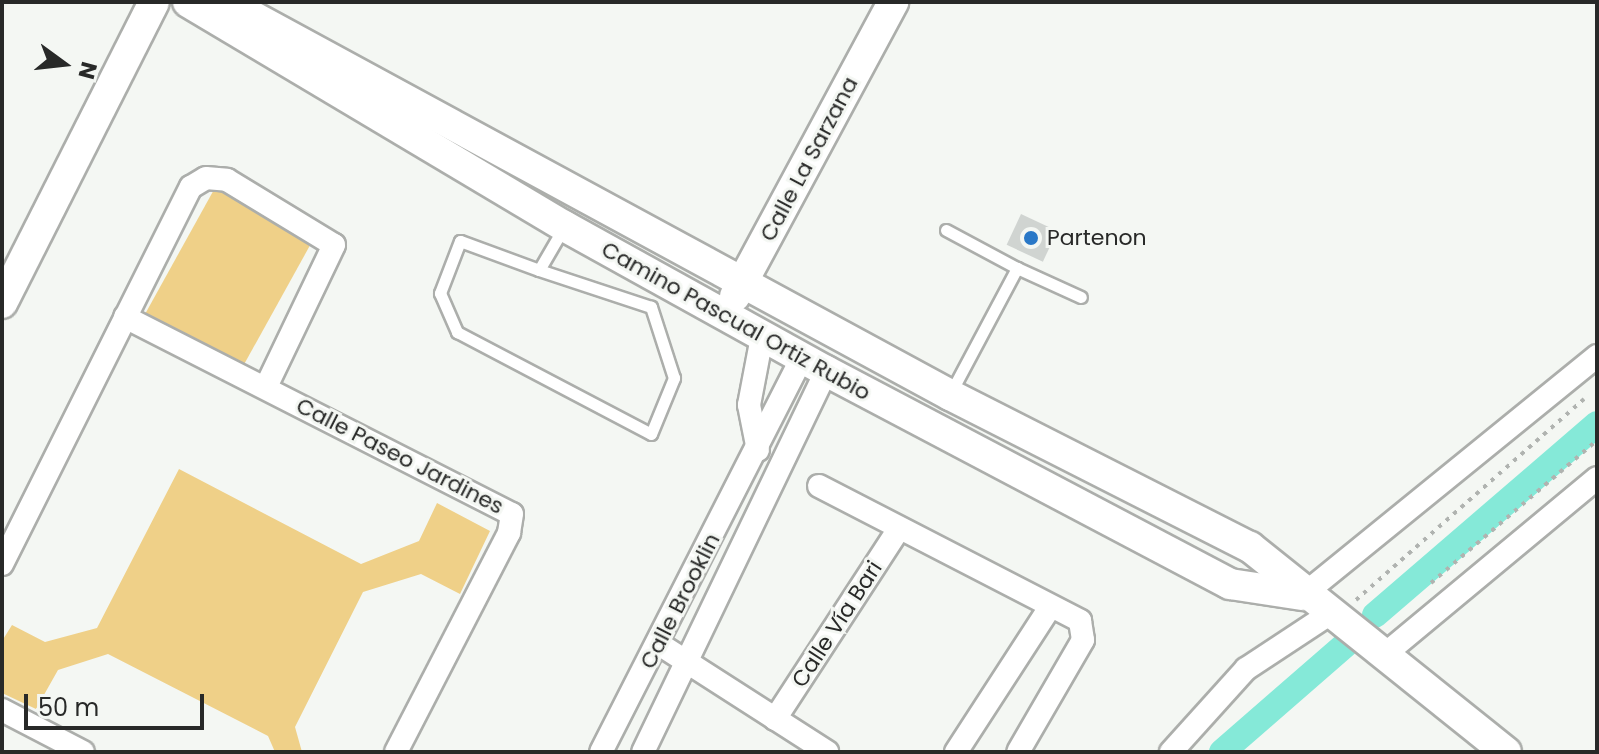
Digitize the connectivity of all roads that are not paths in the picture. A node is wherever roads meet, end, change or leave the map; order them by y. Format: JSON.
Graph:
{"nodes":[{"id":1,"x":154,"y":2,"type":"edge"},
{"id":2,"x":188,"y":2,"type":"edge"},
{"id":3,"x":226,"y":2,"type":"edge"},
{"id":4,"x":893,"y":2,"type":"edge"},
{"id":5,"x":564,"y":226,"type":"junction"},
{"id":6,"x":946,"y":230,"type":"dead end"},
{"id":7,"x":1017,"y":268,"type":"junction"},
{"id":8,"x":539,"y":270,"type":"junction"},
{"id":9,"x":744,"y":280,"type":"junction"},
{"id":10,"x":1081,"y":297,"type":"dead end"},
{"id":11,"x":2,"y":303,"type":"edge"},
{"id":12,"x":723,"y":316,"type":"junction"},
{"id":13,"x":125,"y":317,"type":"junction"},
{"id":14,"x":762,"y":337,"type":"junction"},
{"id":15,"x":1597,"y":356,"type":"edge"},
{"id":16,"x":814,"y":364,"type":"junction"},
{"id":17,"x":266,"y":387,"type":"junction"},
{"id":18,"x":950,"y":395,"type":"junction"},
{"id":19,"x":756,"y":448,"type":"junction"},
{"id":20,"x":778,"y":465,"type":"junction"},
{"id":21,"x":1597,"y":478,"type":"edge"},
{"id":22,"x":819,"y":486,"type":"dead end"},
{"id":23,"x":899,"y":529,"type":"junction"},
{"id":24,"x":1250,"y":547,"type":"junction"},
{"id":25,"x":2,"y":564,"type":"edge"},
{"id":26,"x":1230,"y":584,"type":"junction"},
{"id":27,"x":1303,"y":595,"type":"junction"},
{"id":28,"x":1049,"y":609,"type":"junction"},
{"id":29,"x":1334,"y":615,"type":"junction"},
{"id":30,"x":659,"y":644,"type":"junction"},
{"id":31,"x":1384,"y":655,"type":"junction"},
{"id":32,"x":687,"y":663,"type":"junction"},
{"id":33,"x":4,"y":716,"type":"edge"},
{"id":34,"x":775,"y":719,"type":"junction"},
{"id":35,"x":83,"y":752,"type":"edge"},
{"id":36,"x":396,"y":752,"type":"edge"},
{"id":37,"x":601,"y":752,"type":"edge"},
{"id":38,"x":643,"y":752,"type":"edge"},
{"id":39,"x":827,"y":752,"type":"edge"},
{"id":40,"x":956,"y":752,"type":"edge"},
{"id":41,"x":1018,"y":752,"type":"edge"},
{"id":42,"x":1171,"y":752,"type":"edge"},
{"id":43,"x":1506,"y":752,"type":"edge"}],
"edges":[{"from":1,"to":11,"type":"street"},
{"from":2,"to":5,"type":"street","name":"Camino Pascual Ortiz Rubio"},
{"from":3,"to":9,"type":"street","name":"Camino Pascual Ortiz Rubio"},
{"from":4,"to":9,"type":"street","name":"Calle La Sarzana"},
{"from":5,"to":8,"type":"lane"},
{"from":5,"to":12,"type":"street","name":"Camino Pascual Ortiz Rubio"},
{"from":6,"to":7,"type":"lane"},
{"from":7,"to":10,"type":"lane"},
{"from":7,"to":18,"type":"lane"},
{"from":8,"to":8,"type":"lane"},
{"from":9,"to":12,"type":"street","name":"Calle La Sarzana"},
{"from":9,"to":18,"type":"street","name":"Camino Pascual Ortiz Rubio"},
{"from":12,"to":14,"type":"street","name":"Camino Pascual Ortiz Rubio"},
{"from":13,"to":17,"type":"street","name":"Calle Paseo Jardines"},
{"from":13,"to":17,"type":"street"},
{"from":13,"to":25,"type":"street"},
{"from":14,"to":16,"type":"street","name":"Camino Pascual Ortiz Rubio"},
{"from":14,"to":19,"type":"street"},
{"from":15,"to":27,"type":"street"},
{"from":16,"to":19,"type":"street","name":"Calle Brooklin"},
{"from":16,"to":20,"type":"street","name":"Calle Brooklin"},
{"from":16,"to":26,"type":"street","name":"Camino Pascual Ortiz Rubio"},
{"from":17,"to":36,"type":"street","name":"Calle Paseo Jardines"},
{"from":18,"to":24,"type":"street","name":"Camino Pascual Ortiz Rubio"},
{"from":19,"to":20,"type":"street"},
{"from":19,"to":30,"type":"street","name":"Calle Brooklin"},
{"from":20,"to":32,"type":"street","name":"Calle Brooklin"},
{"from":21,"to":31,"type":"street"},
{"from":22,"to":23,"type":"street"},
{"from":23,"to":28,"type":"street"},
{"from":23,"to":34,"type":"street","name":"Calle Vía Bari"},
{"from":24,"to":26,"type":"street"},
{"from":24,"to":27,"type":"street","name":"Camino Pascual Ortiz Rubio"},
{"from":26,"to":27,"type":"street","name":"Camino Pascual Ortiz Rubio"},
{"from":27,"to":29,"type":"street","name":"Camino Pascual Ortiz Rubio"},
{"from":28,"to":40,"type":"street"},
{"from":28,"to":41,"type":"street"},
{"from":29,"to":31,"type":"street","name":"Camino Pascual Ortiz Rubio"},
{"from":29,"to":42,"type":"street"},
{"from":30,"to":32,"type":"street"},
{"from":30,"to":37,"type":"street","name":"Calle Brooklin"},
{"from":31,"to":43,"type":"street","name":"Camino Pascual Ortiz Rubio"},
{"from":32,"to":34,"type":"street"},
{"from":32,"to":38,"type":"street","name":"Calle Brooklin"},
{"from":33,"to":35,"type":"street"},
{"from":34,"to":39,"type":"street"}]}
